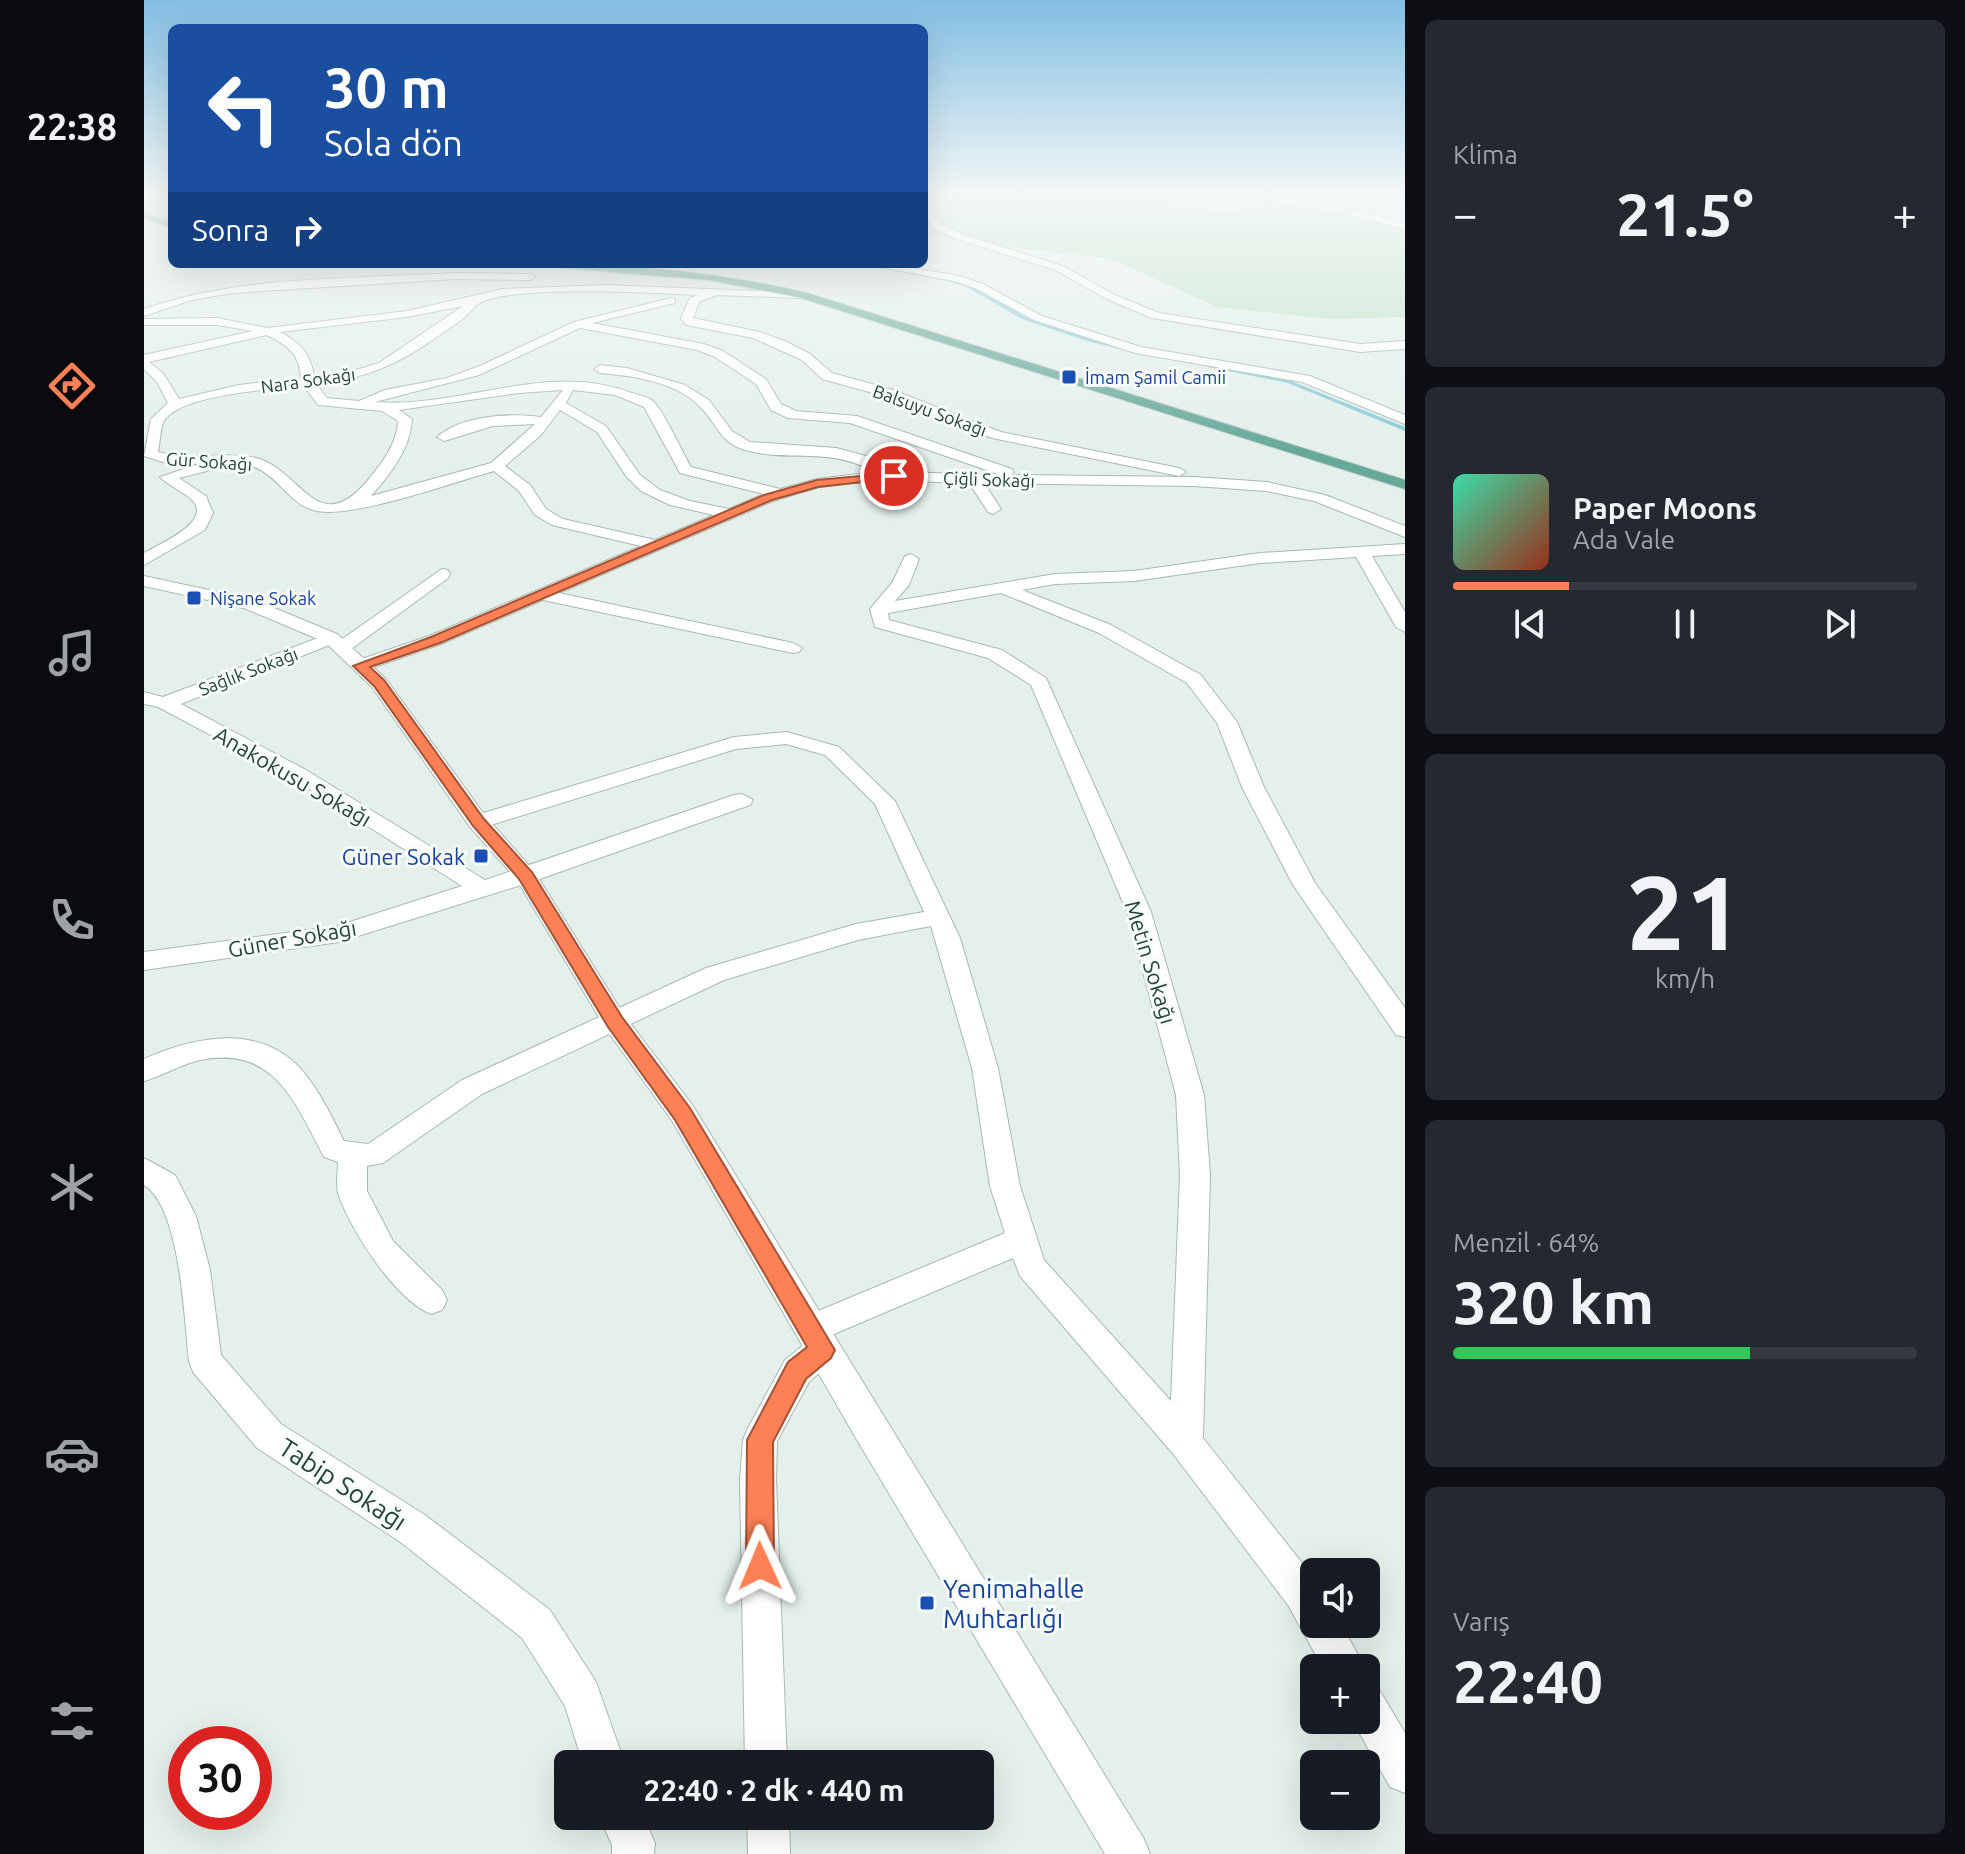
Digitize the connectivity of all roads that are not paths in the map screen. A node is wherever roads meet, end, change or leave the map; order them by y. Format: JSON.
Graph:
{"nodes":[{"id":1,"x":399,"y":280,"type":"edge"},
{"id":2,"x":641,"y":280,"type":"edge"},
{"id":3,"x":722,"y":280,"type":"edge"},
{"id":4,"x":960,"y":280,"type":"edge"},
{"id":5,"x":1080,"y":280,"type":"edge"},
{"id":6,"x":713,"y":293,"type":"junction"},
{"id":7,"x":750,"y":295,"type":"junction"},
{"id":8,"x":803,"y":295,"type":"junction"},
{"id":9,"x":475,"y":301,"type":"junction"},
{"id":10,"x":597,"y":301,"type":"dead end"},
{"id":11,"x":657,"y":303,"type":"junction"},
{"id":12,"x":144,"y":313,"type":"edge"},
{"id":13,"x":144,"y":322,"type":"edge"},
{"id":14,"x":578,"y":324,"type":"junction"},
{"id":15,"x":263,"y":332,"type":"junction"},
{"id":16,"x":1405,"y":345,"type":"edge"},
{"id":17,"x":144,"y":362,"type":"edge"},
{"id":18,"x":600,"y":369,"type":"dead end"},
{"id":19,"x":308,"y":382,"type":"junction"},
{"id":20,"x":572,"y":387,"type":"junction"},
{"id":21,"x":175,"y":404,"type":"junction"},
{"id":22,"x":558,"y":405,"type":"junction"},
{"id":23,"x":353,"y":407,"type":"junction"},
{"id":24,"x":385,"y":407,"type":"junction"},
{"id":25,"x":1405,"y":420,"type":"edge"},
{"id":26,"x":544,"y":421,"type":"junction"},
{"id":27,"x":444,"y":437,"type":"dead end"},
{"id":28,"x":232,"y":461,"type":"junction"},
{"id":29,"x":496,"y":466,"type":"junction"},
{"id":30,"x":894,"y":476,"type":"junction"},
{"id":31,"x":974,"y":479,"type":"junction"},
{"id":32,"x":1032,"y":480,"type":"junction"},
{"id":33,"x":1224,"y":485,"type":"junction"},
{"id":34,"x":1405,"y":485,"type":"edge"},
{"id":35,"x":781,"y":494,"type":"junction"},
{"id":36,"x":350,"y":506,"type":"junction"},
{"id":37,"x":993,"y":509,"type":"dead end"},
{"id":38,"x":730,"y":514,"type":"junction"},
{"id":39,"x":1405,"y":532,"type":"edge"},
{"id":40,"x":655,"y":545,"type":"junction"},
{"id":41,"x":1405,"y":549,"type":"edge"},
{"id":42,"x":1360,"y":550,"type":"junction"},
{"id":43,"x":911,"y":559,"type":"dead end"},
{"id":44,"x":144,"y":560,"type":"edge"},
{"id":45,"x":442,"y":574,"type":"dead end"},
{"id":46,"x":144,"y":581,"type":"edge"},
{"id":47,"x":1003,"y":588,"type":"junction"},
{"id":48,"x":539,"y":594,"type":"junction"},
{"id":49,"x":879,"y":609,"type":"junction"},
{"id":50,"x":1405,"y":627,"type":"edge"},
{"id":51,"x":793,"y":648,"type":"dead end"},
{"id":52,"x":344,"y":651,"type":"junction"},
{"id":53,"x":150,"y":700,"type":"edge"},
{"id":54,"x":742,"y":800,"type":"dead end"},
{"id":55,"x":478,"y":822,"type":"junction"},
{"id":56,"x":526,"y":876,"type":"junction"},
{"id":57,"x":482,"y":888,"type":"junction"},
{"id":58,"x":938,"y":917,"type":"junction"},
{"id":59,"x":144,"y":961,"type":"edge"},
{"id":60,"x":615,"y":1022,"type":"junction"},
{"id":61,"x":1405,"y":1028,"type":"edge"},
{"id":62,"x":144,"y":1071,"type":"edge"},
{"id":63,"x":353,"y":1155,"type":"junction"},
{"id":64,"x":144,"y":1170,"type":"edge"},
{"id":65,"x":1022,"y":1240,"type":"junction"},
{"id":66,"x":431,"y":1300,"type":"dead end"},
{"id":67,"x":816,"y":1339,"type":"junction"},
{"id":68,"x":1186,"y":1443,"type":"junction"},
{"id":69,"x":1300,"y":1591,"type":"edge"},
{"id":70,"x":1380,"y":1729,"type":"edge"},
{"id":71,"x":599,"y":1750,"type":"edge"},
{"id":72,"x":766,"y":1750,"type":"edge"},
{"id":73,"x":1405,"y":1772,"type":"edge"},
{"id":74,"x":768,"y":1830,"type":"edge"},
{"id":75,"x":769,"y":1854,"type":"edge"},
{"id":76,"x":1129,"y":1854,"type":"edge"}],
"edges":[{"from":1,"to":12,"type":"street"},
{"from":2,"to":7,"type":"street"},
{"from":3,"to":8,"type":"main road"},
{"from":4,"to":25,"type":"street"},
{"from":5,"to":16,"type":"street"},
{"from":6,"to":7,"type":"street","name":"Nara Sokağı"},
{"from":6,"to":9,"type":"street","name":"Nara Sokağı"},
{"from":6,"to":11,"type":"street"},
{"from":6,"to":33,"type":"street","name":"Balsuyu Sokağı"},
{"from":7,"to":8,"type":"street","name":"Nara Sokağı"},
{"from":8,"to":34,"type":"main road"},
{"from":9,"to":15,"type":"street"},
{"from":9,"to":19,"type":"street","name":"Nara Sokağı"},
{"from":10,"to":11,"type":"street"},
{"from":11,"to":14,"type":"street"},
{"from":13,"to":15,"type":"street"},
{"from":14,"to":23,"type":"street"},
{"from":14,"to":32,"type":"street"},
{"from":15,"to":17,"type":"street"},
{"from":15,"to":19,"type":"street"},
{"from":17,"to":21,"type":"street"},
{"from":18,"to":30,"type":"street"},
{"from":19,"to":21,"type":"street","name":"Nara Sokağı"},
{"from":19,"to":23,"type":"street"},
{"from":20,"to":22,"type":"street"},
{"from":20,"to":24,"type":"street"},
{"from":20,"to":35,"type":"street"},
{"from":21,"to":28,"type":"street","name":"Gür Sokağı"},
{"from":22,"to":26,"type":"street"},
{"from":22,"to":38,"type":"street"},
{"from":23,"to":24,"type":"street"},
{"from":24,"to":36,"type":"street"},
{"from":26,"to":27,"type":"street"},
{"from":26,"to":29,"type":"street"},
{"from":28,"to":36,"type":"street","name":"Gür Sokağı"},
{"from":28,"to":44,"type":"street"},
{"from":29,"to":36,"type":"street","name":"Gür Sokağı"},
{"from":29,"to":40,"type":"street"},
{"from":30,"to":31,"type":"street","name":"Çiğli Sokağı"},
{"from":30,"to":35,"type":"street","name":"Çiğli Sokağı"},
{"from":31,"to":32,"type":"street","name":"Çiğli Sokağı"},
{"from":31,"to":37,"type":"street"},
{"from":32,"to":33,"type":"street","name":"Çiğli Sokağı"},
{"from":33,"to":39,"type":"street","name":"Çiğli Sokağı"},
{"from":35,"to":38,"type":"street","name":"Çiğli Sokağı"},
{"from":38,"to":40,"type":"street","name":"Çiğli Sokağı"},
{"from":40,"to":48,"type":"street","name":"Çiğli Sokağı"},
{"from":41,"to":42,"type":"street"},
{"from":42,"to":47,"type":"street"},
{"from":42,"to":50,"type":"street"},
{"from":43,"to":49,"type":"street"},
{"from":45,"to":52,"type":"street"},
{"from":46,"to":52,"type":"street"},
{"from":47,"to":49,"type":"street"},
{"from":47,"to":61,"type":"street"},
{"from":48,"to":51,"type":"street"},
{"from":48,"to":52,"type":"street","name":"Çiğli Sokağı"},
{"from":49,"to":68,"type":"street","name":"Metin Sokağı"},
{"from":52,"to":53,"type":"street","name":"Sağlık Sokağı"},
{"from":52,"to":55,"type":"street"},
{"from":53,"to":57,"type":"street","name":"Anakokusu Sokağı"},
{"from":54,"to":56,"type":"street"},
{"from":55,"to":56,"type":"street"},
{"from":55,"to":58,"type":"street"},
{"from":56,"to":57,"type":"street"},
{"from":56,"to":60,"type":"street"},
{"from":57,"to":59,"type":"street","name":"Güner Sokağı"},
{"from":58,"to":60,"type":"street"},
{"from":58,"to":65,"type":"street"},
{"from":60,"to":63,"type":"street"},
{"from":60,"to":67,"type":"street"},
{"from":62,"to":63,"type":"street"},
{"from":63,"to":66,"type":"street"},
{"from":64,"to":71,"type":"street","name":"Tabip Sokağı"},
{"from":65,"to":67,"type":"street"},
{"from":65,"to":68,"type":"street"},
{"from":67,"to":72,"type":"street"},
{"from":67,"to":76,"type":"street"},
{"from":68,"to":69,"type":"street"},
{"from":70,"to":73,"type":"street"},
{"from":74,"to":75,"type":"street"}]}
